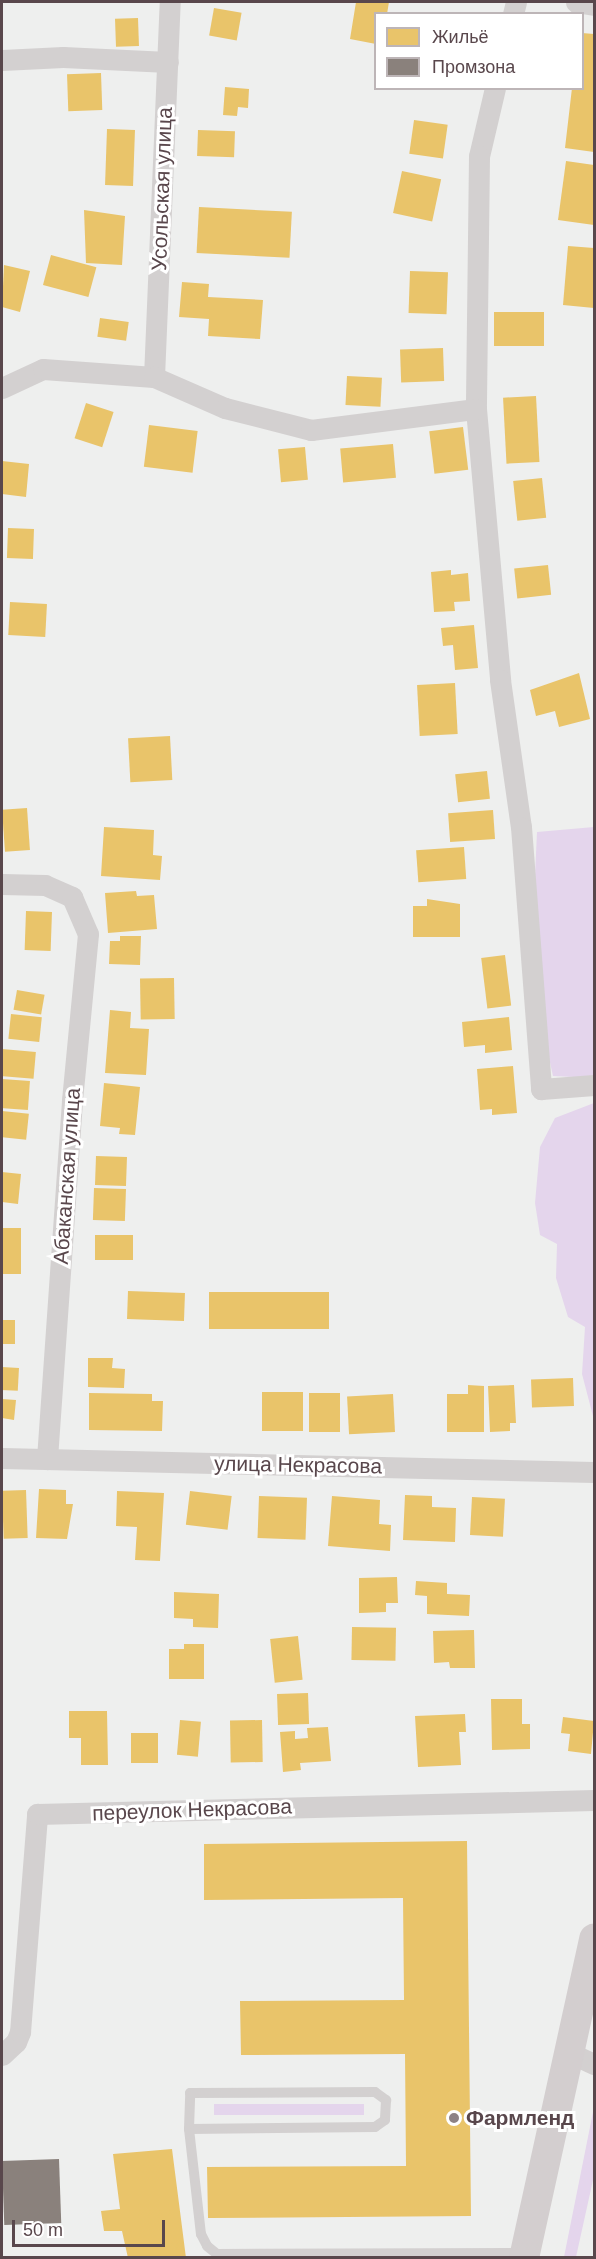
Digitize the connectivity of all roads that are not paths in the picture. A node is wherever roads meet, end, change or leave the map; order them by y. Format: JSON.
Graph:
{"nodes":[{"id":1,"x":170,"y":2,"type":"edge"},
{"id":2,"x":576,"y":2,"type":"edge"},
{"id":3,"x":594,"y":5,"type":"edge"},
{"id":4,"x":2,"y":60,"type":"edge"},
{"id":5,"x":168,"y":62,"type":"junction"},
{"id":6,"x":495,"y":90,"type":"edge"},
{"id":7,"x":154,"y":377,"type":"junction"},
{"id":8,"x":2,"y":388,"type":"edge"},
{"id":9,"x":476,"y":409,"type":"junction"},
{"id":10,"x":2,"y":884,"type":"edge"},
{"id":11,"x":594,"y":1085,"type":"edge"},
{"id":12,"x":2,"y":1458,"type":"edge"},
{"id":13,"x":47,"y":1459,"type":"junction"},
{"id":14,"x":594,"y":1472,"type":"edge"},
{"id":15,"x":594,"y":1800,"type":"edge"},
{"id":16,"x":594,"y":1939,"type":"edge"},
{"id":17,"x":568,"y":2052,"type":"junction"},
{"id":18,"x":2,"y":2055,"type":"edge"},
{"id":19,"x":594,"y":2064,"type":"edge"},
{"id":20,"x":189,"y":2129,"type":"junction"},
{"id":21,"x":524,"y":2255,"type":"edge"}],
"edges":[{"from":1,"to":5,"type":"street","name":"Усольская улица"},
{"from":2,"to":3,"type":"street"},
{"from":4,"to":5,"type":"street"},
{"from":5,"to":7,"type":"street","name":"Усольская улица"},
{"from":6,"to":9,"type":"street"},
{"from":7,"to":8,"type":"street"},
{"from":7,"to":9,"type":"street"},
{"from":9,"to":11,"type":"street"},
{"from":10,"to":13,"type":"street","name":"Абаканская улица"},
{"from":12,"to":13,"type":"street","name":"улица Некрасова"},
{"from":13,"to":14,"type":"street","name":"улица Некрасова"},
{"from":15,"to":18,"type":"street","name":"переулок Некрасова"},
{"from":16,"to":17,"type":"main road"},
{"from":17,"to":19,"type":"street"},
{"from":17,"to":21,"type":"main road"},
{"from":20,"to":20,"type":"lane"},
{"from":20,"to":21,"type":"lane"}]}
